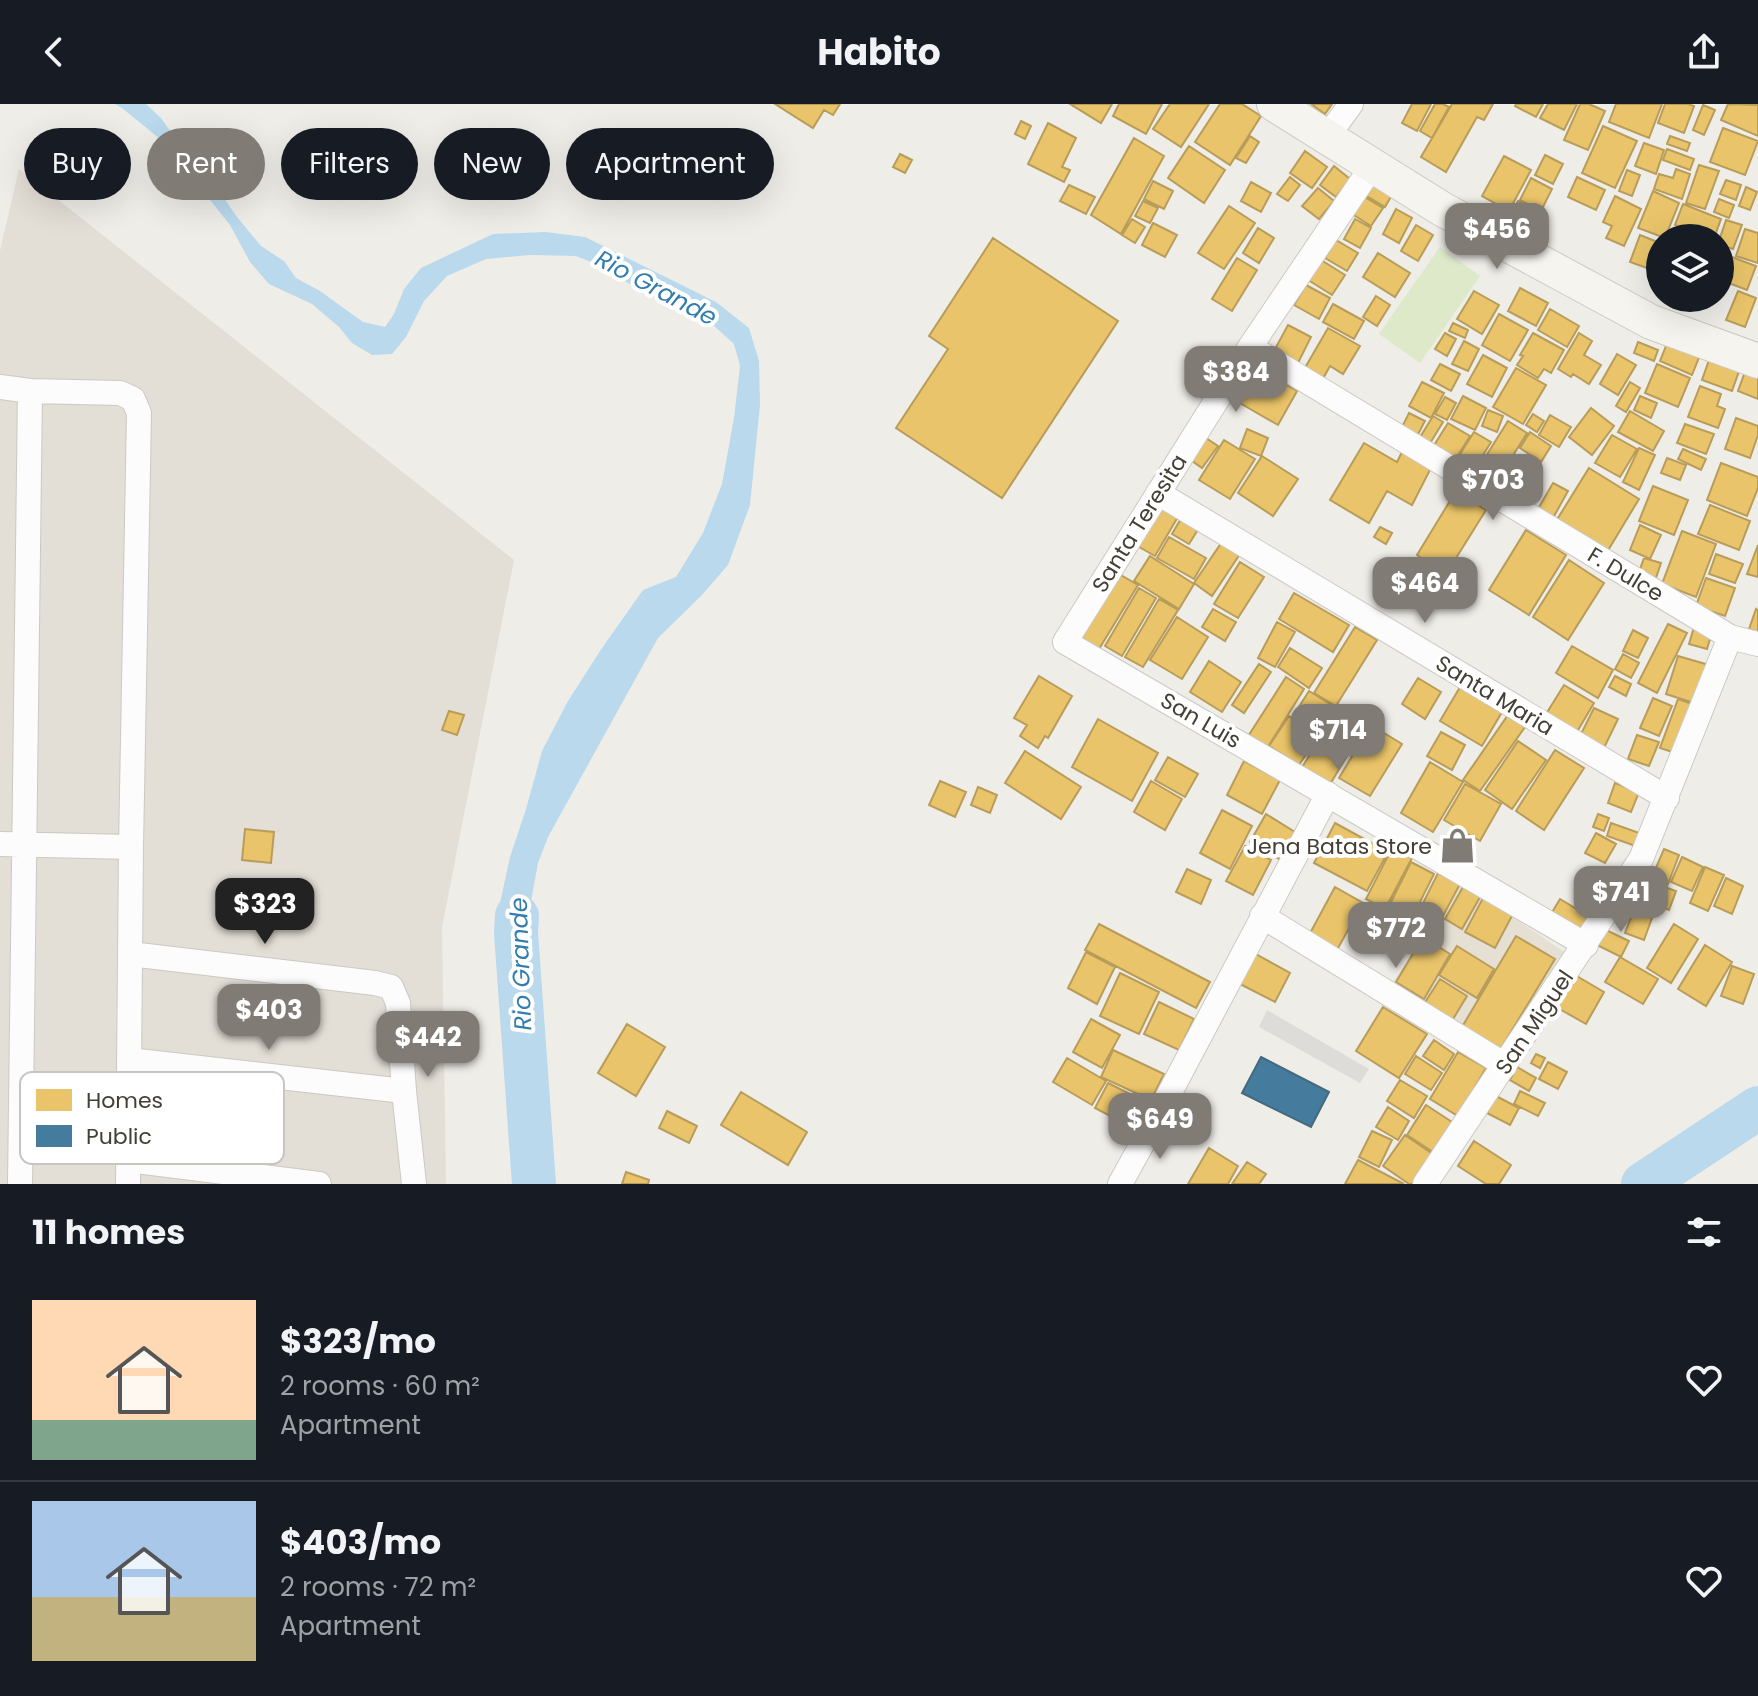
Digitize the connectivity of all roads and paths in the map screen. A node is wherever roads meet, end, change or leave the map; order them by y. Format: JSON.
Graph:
{"nodes":[{"id":1,"x":1274,"y":104,"type":"edge"},
{"id":2,"x":1351,"y":104,"type":"edge"},
{"id":3,"x":1327,"y":137,"type":"junction"},
{"id":4,"x":1373,"y":165,"type":"junction"},
{"id":5,"x":1250,"y":347,"type":"junction"},
{"id":6,"x":1758,"y":361,"type":"edge"},
{"id":7,"x":0,"y":387,"type":"edge"},
{"id":8,"x":30,"y":391,"type":"junction"},
{"id":9,"x":1158,"y":493,"type":"junction"},
{"id":10,"x":1730,"y":637,"type":"junction"},
{"id":11,"x":1065,"y":642,"type":"joint"},
{"id":12,"x":1758,"y":644,"type":"edge"},
{"id":13,"x":1328,"y":794,"type":"junction"},
{"id":14,"x":1667,"y":798,"type":"junction"},
{"id":15,"x":12,"y":844,"type":"edge"},
{"id":16,"x":131,"y":847,"type":"junction"},
{"id":17,"x":1262,"y":916,"type":"junction"},
{"id":18,"x":1586,"y":945,"type":"junction"},
{"id":19,"x":130,"y":954,"type":"junction"},
{"id":20,"x":129,"y":1060,"type":"junction"},
{"id":21,"x":1505,"y":1065,"type":"junction"},
{"id":22,"x":129,"y":1072,"type":"edge"},
{"id":23,"x":235,"y":1072,"type":"edge"},
{"id":24,"x":284,"y":1077,"type":"edge"},
{"id":25,"x":404,"y":1091,"type":"junction"},
{"id":26,"x":128,"y":1172,"type":"edge"},
{"id":27,"x":20,"y":1184,"type":"edge"},
{"id":28,"x":319,"y":1184,"type":"edge"},
{"id":29,"x":414,"y":1184,"type":"edge"},
{"id":30,"x":1120,"y":1184,"type":"edge"},
{"id":31,"x":1425,"y":1184,"type":"edge"}],
"edges":[{"from":1,"to":3,"type":"main road"},
{"from":2,"to":3,"type":"street"},
{"from":3,"to":4,"type":"main road"},
{"from":4,"to":5,"type":"street","name":"Santa Teresita"},
{"from":4,"to":6,"type":"main road"},
{"from":5,"to":9,"type":"street","name":"Santa Teresita"},
{"from":5,"to":10,"type":"street","name":"F. Dulce"},
{"from":7,"to":8,"type":"street"},
{"from":8,"to":15,"type":"street"},
{"from":8,"to":16,"type":"street"},
{"from":9,"to":11,"type":"street","name":"Santa Teresita"},
{"from":9,"to":14,"type":"street","name":"Santa Maria"},
{"from":10,"to":12,"type":"street","name":"F. Dulce"},
{"from":10,"to":14,"type":"street","name":"San Miguel"},
{"from":11,"to":13,"type":"street","name":"San Luis"},
{"from":13,"to":17,"type":"street"},
{"from":13,"to":18,"type":"street","name":"San Luis"},
{"from":14,"to":18,"type":"street","name":"San Miguel"},
{"from":15,"to":16,"type":"street"},
{"from":15,"to":27,"type":"street"},
{"from":16,"to":19,"type":"street"},
{"from":17,"to":21,"type":"street"},
{"from":17,"to":30,"type":"street"},
{"from":18,"to":21,"type":"street","name":"San Miguel"},
{"from":19,"to":20,"type":"street"},
{"from":19,"to":25,"type":"street"},
{"from":20,"to":22,"type":"street"},
{"from":20,"to":23,"type":"street"},
{"from":21,"to":31,"type":"street","name":"San Miguel"},
{"from":24,"to":25,"type":"street"},
{"from":25,"to":29,"type":"street"},
{"from":26,"to":28,"type":"street"}]}
